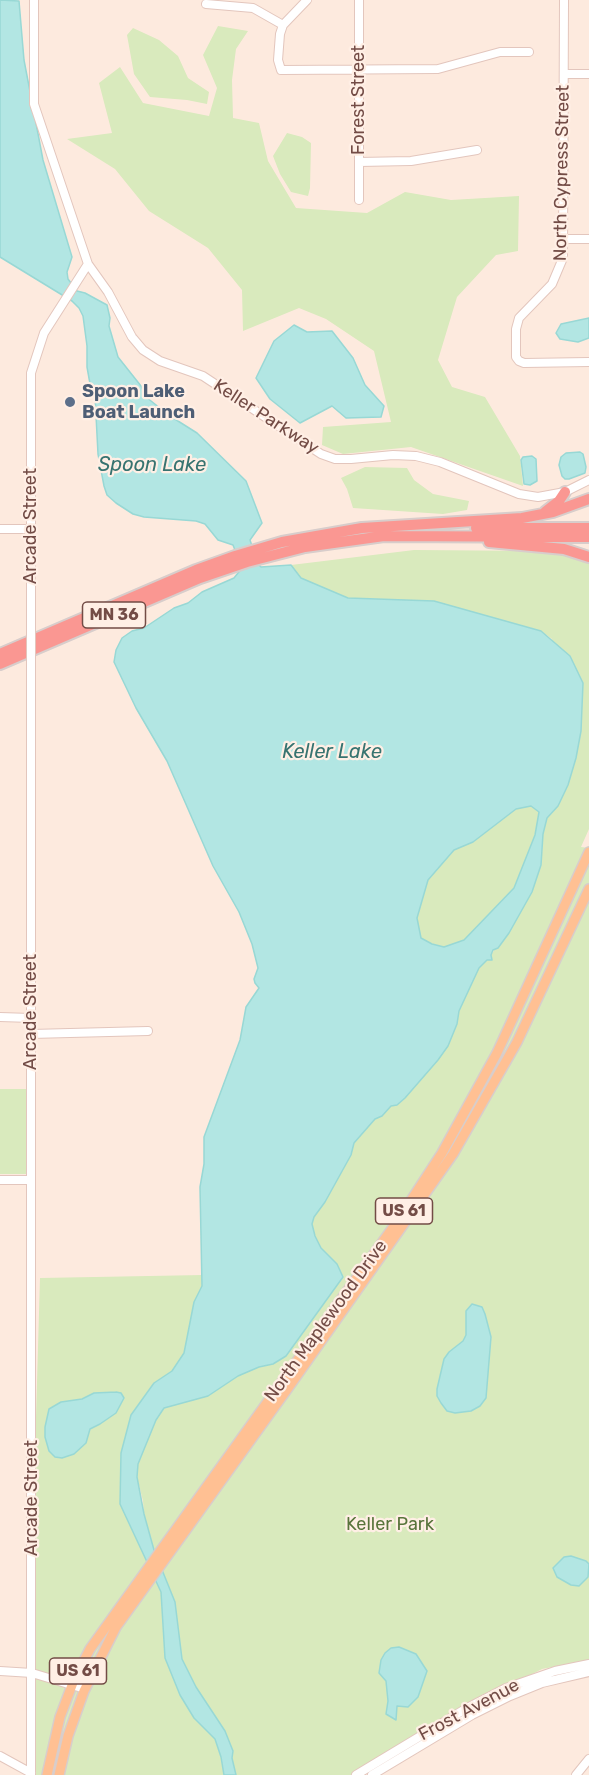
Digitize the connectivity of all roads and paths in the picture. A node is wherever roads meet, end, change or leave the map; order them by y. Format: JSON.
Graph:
{"nodes":[{"id":1,"x":34,"y":0,"type":"edge"},
{"id":2,"x":307,"y":0,"type":"edge"},
{"id":3,"x":359,"y":0,"type":"edge"},
{"id":4,"x":564,"y":0,"type":"edge"},
{"id":5,"x":206,"y":4,"type":"dead end"},
{"id":6,"x":283,"y":26,"type":"junction"},
{"id":7,"x":529,"y":52,"type":"dead end"},
{"id":8,"x":359,"y":69,"type":"junction"},
{"id":9,"x":564,"y":74,"type":"junction"},
{"id":10,"x":589,"y":74,"type":"edge"},
{"id":11,"x":477,"y":150,"type":"dead end"},
{"id":12,"x":359,"y":162,"type":"junction"},
{"id":13,"x":359,"y":200,"type":"dead end"},
{"id":14,"x":564,"y":239,"type":"junction"},
{"id":15,"x":589,"y":239,"type":"edge"},
{"id":16,"x":88,"y":264,"type":"junction"},
{"id":17,"x":589,"y":362,"type":"edge"},
{"id":18,"x":589,"y":480,"type":"edge"},
{"id":19,"x":566,"y":492,"type":"junction"},
{"id":20,"x":589,"y":499,"type":"edge"},
{"id":21,"x":539,"y":515,"type":"junction"},
{"id":22,"x":371,"y":528,"type":"junction"},
{"id":23,"x":589,"y":528,"type":"edge"},
{"id":24,"x":0,"y":529,"type":"edge"},
{"id":25,"x":31,"y":529,"type":"junction"},
{"id":26,"x":408,"y":535,"type":"junction"},
{"id":27,"x":589,"y":537,"type":"edge"},
{"id":28,"x":267,"y":551,"type":"junction"},
{"id":29,"x":589,"y":557,"type":"edge"},
{"id":30,"x":226,"y":563,"type":"junction"},
{"id":31,"x":0,"y":654,"type":"edge"},
{"id":32,"x":0,"y":664,"type":"edge"},
{"id":33,"x":589,"y":852,"type":"edge"},
{"id":34,"x":589,"y":889,"type":"edge"},
{"id":35,"x":0,"y":1017,"type":"edge"},
{"id":36,"x":31,"y":1018,"type":"junction"},
{"id":37,"x":148,"y":1031,"type":"dead end"},
{"id":38,"x":31,"y":1034,"type":"junction"},
{"id":39,"x":0,"y":1180,"type":"edge"},
{"id":40,"x":31,"y":1180,"type":"junction"},
{"id":41,"x":170,"y":1544,"type":"junction"},
{"id":42,"x":140,"y":1585,"type":"junction"},
{"id":43,"x":589,"y":1664,"type":"edge"},
{"id":44,"x":0,"y":1671,"type":"edge"},
{"id":45,"x":32,"y":1672,"type":"junction"},
{"id":46,"x":589,"y":1672,"type":"edge"},
{"id":47,"x":72,"y":1684,"type":"junction"},
{"id":48,"x":84,"y":1689,"type":"junction"},
{"id":49,"x":0,"y":1756,"type":"edge"},
{"id":50,"x":589,"y":1759,"type":"edge"},
{"id":51,"x":31,"y":1774,"type":"edge"},
{"id":52,"x":47,"y":1775,"type":"edge"},
{"id":53,"x":58,"y":1775,"type":"edge"},
{"id":54,"x":356,"y":1775,"type":"edge"},
{"id":55,"x":372,"y":1775,"type":"edge"},
{"id":56,"x":576,"y":1775,"type":"edge"}],
"edges":[{"from":1,"to":16,"type":"street","name":"Keller Parkway"},
{"from":2,"to":6,"type":"street"},
{"from":3,"to":8,"type":"street","name":"Forest Street"},
{"from":4,"to":9,"type":"street","name":"North Cypress Street"},
{"from":5,"to":6,"type":"street"},
{"from":6,"to":8,"type":"street"},
{"from":7,"to":8,"type":"street"},
{"from":8,"to":12,"type":"street","name":"Forest Street"},
{"from":9,"to":10,"type":"street"},
{"from":9,"to":14,"type":"street","name":"North Cypress Street"},
{"from":11,"to":12,"type":"street"},
{"from":12,"to":13,"type":"street","name":"Forest Street"},
{"from":14,"to":15,"type":"street"},
{"from":14,"to":17,"type":"street","name":"North Cypress Street"},
{"from":16,"to":19,"type":"street","name":"Keller Parkway"},
{"from":16,"to":25,"type":"street","name":"Arcade Street"},
{"from":18,"to":19,"type":"street","name":"Keller Parkway"},
{"from":19,"to":21,"type":"highway"},
{"from":20,"to":21,"type":"highway"},
{"from":21,"to":22,"type":"highway"},
{"from":22,"to":23,"type":"highway","number":"MN 36"},
{"from":22,"to":28,"type":"highway","number":"MN 36"},
{"from":24,"to":25,"type":"street"},
{"from":25,"to":36,"type":"street","name":"Arcade Street","bridge":true},
{"from":26,"to":27,"type":"highway","number":"MN 36"},
{"from":26,"to":28,"type":"highway","number":"MN 36"},
{"from":26,"to":29,"type":"highway"},
{"from":28,"to":30,"type":"highway","number":"MN 36"},
{"from":30,"to":31,"type":"highway","number":"MN 36"},
{"from":30,"to":32,"type":"highway","number":"MN 36"},
{"from":33,"to":41,"type":"main road","name":"North Maplewood Drive","number":"US 61"},
{"from":34,"to":41,"type":"main road","name":"North Maplewood Drive","number":"US 61"},
{"from":35,"to":36,"type":"street"},
{"from":36,"to":38,"type":"street","name":"Arcade Street"},
{"from":37,"to":38,"type":"street"},
{"from":38,"to":40,"type":"street","name":"Arcade Street"},
{"from":39,"to":40,"type":"street"},
{"from":40,"to":45,"type":"street","name":"Arcade Street"},
{"from":41,"to":42,"type":"main road","name":"North Maplewood Drive","number":"US 61"},
{"from":42,"to":47,"type":"main road","name":"North Maplewood Drive","number":"US 61"},
{"from":42,"to":48,"type":"main road","name":"North Maplewood Drive","number":"US 61"},
{"from":43,"to":54,"type":"street","name":"Frost Avenue"},
{"from":44,"to":45,"type":"street"},
{"from":45,"to":47,"type":"street"},
{"from":45,"to":51,"type":"street","name":"Arcade Street"},
{"from":46,"to":55,"type":"street","name":"Frost Avenue"},
{"from":47,"to":48,"type":"street"},
{"from":47,"to":52,"type":"main road","name":"North Maplewood Drive","number":"US 61"},
{"from":48,"to":53,"type":"main road","name":"North Maplewood Drive","number":"US 61"},
{"from":49,"to":51,"type":"street"},
{"from":50,"to":56,"type":"street"}]}
